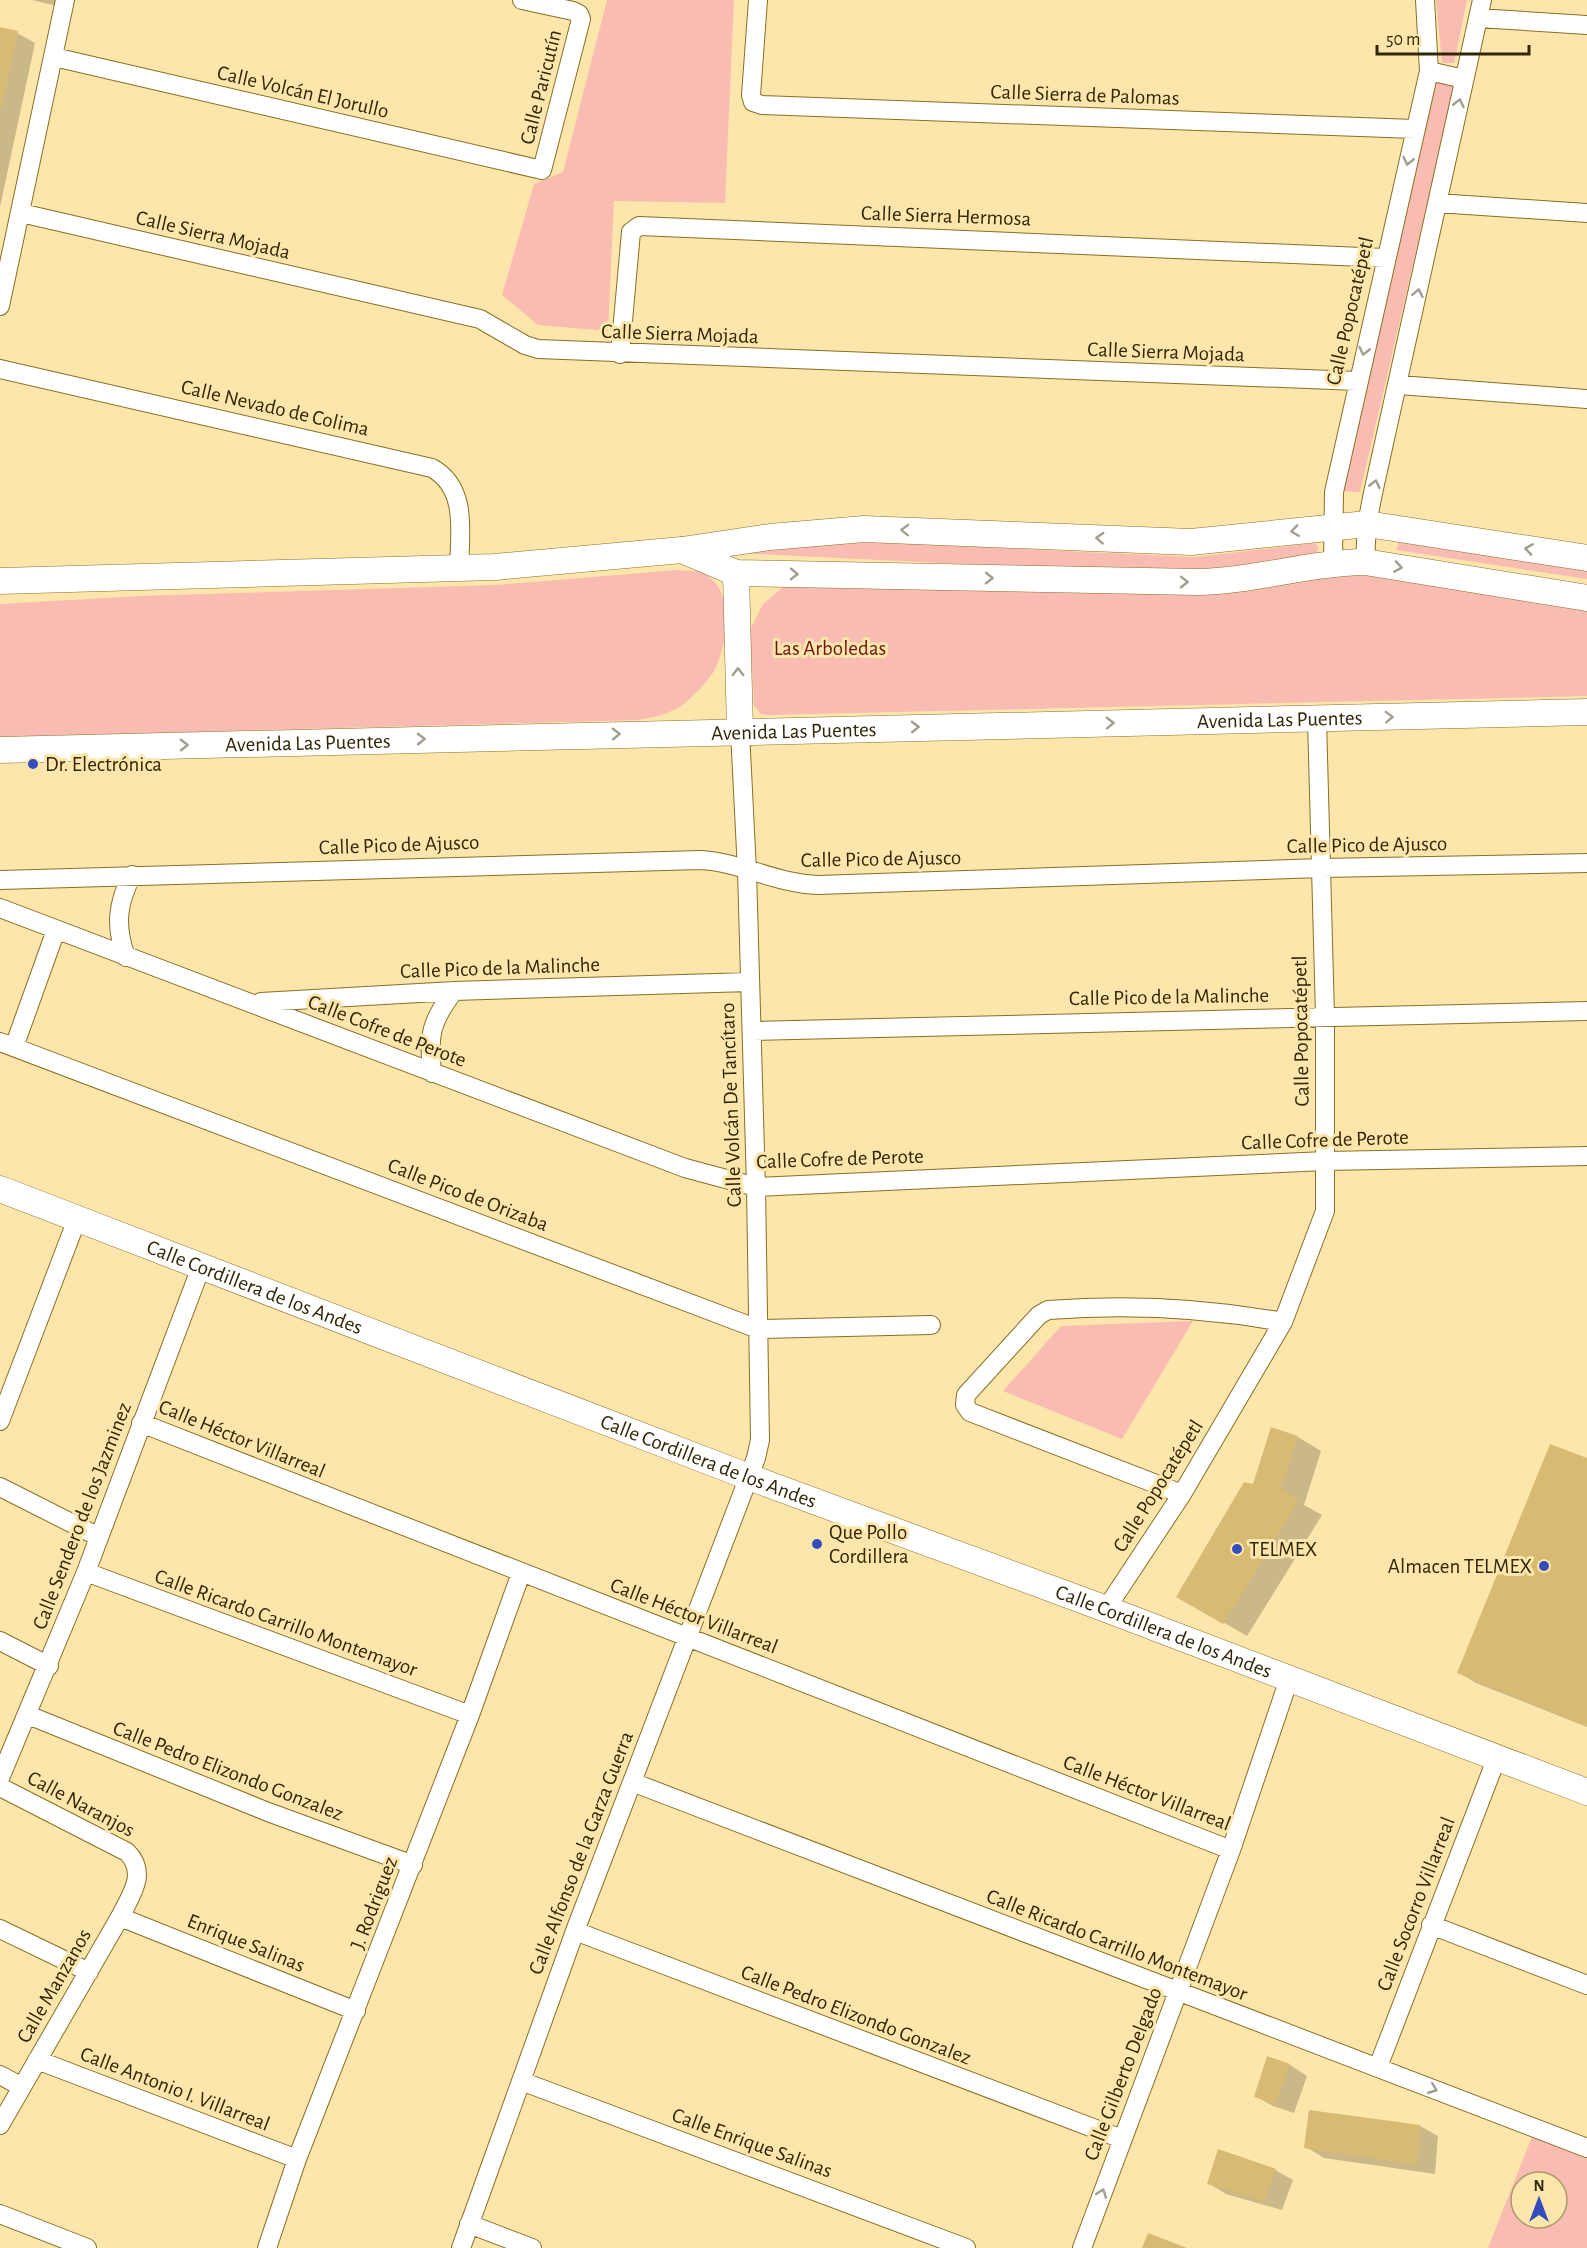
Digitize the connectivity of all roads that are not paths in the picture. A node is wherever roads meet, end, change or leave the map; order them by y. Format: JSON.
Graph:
{"nodes":[{"id":1,"x":65,"y":0,"type":"edge"},
{"id":2,"x":522,"y":0,"type":"edge"},
{"id":3,"x":758,"y":0,"type":"edge"},
{"id":4,"x":1425,"y":0,"type":"edge"},
{"id":5,"x":1482,"y":0,"type":"edge"},
{"id":6,"x":1478,"y":18,"type":"junction"},
{"id":7,"x":1587,"y":25,"type":"edge"},
{"id":8,"x":54,"y":57,"type":"junction"},
{"id":9,"x":1429,"y":71,"type":"junction"},
{"id":10,"x":1464,"y":78,"type":"junction"},
{"id":11,"x":1415,"y":129,"type":"junction"},
{"id":12,"x":542,"y":170,"type":"joint"},
{"id":13,"x":1437,"y":203,"type":"junction"},
{"id":14,"x":21,"y":213,"type":"junction"},
{"id":15,"x":1587,"y":213,"type":"edge"},
{"id":16,"x":1385,"y":258,"type":"junction"},
{"id":17,"x":0,"y":306,"type":"edge"},
{"id":18,"x":620,"y":354,"type":"junction"},
{"id":19,"x":0,"y":369,"type":"edge"},
{"id":20,"x":1357,"y":381,"type":"junction"},
{"id":21,"x":1399,"y":385,"type":"junction"},
{"id":22,"x":1587,"y":399,"type":"edge"},
{"id":23,"x":1367,"y":524,"type":"junction"},
{"id":24,"x":1334,"y":526,"type":"junction"},
{"id":25,"x":682,"y":550,"type":"junction"},
{"id":26,"x":1587,"y":558,"type":"edge"},
{"id":27,"x":1365,"y":562,"type":"junction"},
{"id":28,"x":1333,"y":563,"type":"junction"},
{"id":29,"x":459,"y":568,"type":"junction"},
{"id":30,"x":736,"y":573,"type":"junction"},
{"id":31,"x":0,"y":581,"type":"edge"},
{"id":32,"x":1587,"y":598,"type":"edge"},
{"id":33,"x":1587,"y":712,"type":"edge"},
{"id":34,"x":1317,"y":719,"type":"junction"},
{"id":35,"x":740,"y":731,"type":"junction"},
{"id":36,"x":0,"y":750,"type":"edge"},
{"id":37,"x":1587,"y":864,"type":"edge"},
{"id":38,"x":1321,"y":868,"type":"junction"},
{"id":39,"x":747,"y":871,"type":"junction"},
{"id":40,"x":132,"y":874,"type":"junction"},
{"id":41,"x":0,"y":880,"type":"edge"},
{"id":42,"x":0,"y":908,"type":"edge"},
{"id":43,"x":56,"y":930,"type":"junction"},
{"id":44,"x":126,"y":957,"type":"junction"},
{"id":45,"x":749,"y":982,"type":"junction"},
{"id":46,"x":454,"y":991,"type":"junction"},
{"id":47,"x":253,"y":1002,"type":"junction"},
{"id":48,"x":1587,"y":1011,"type":"edge"},
{"id":49,"x":1325,"y":1016,"type":"junction"},
{"id":50,"x":752,"y":1031,"type":"junction"},
{"id":51,"x":7,"y":1044,"type":"edge"},
{"id":52,"x":432,"y":1073,"type":"junction"},
{"id":53,"x":1587,"y":1156,"type":"edge"},
{"id":54,"x":1325,"y":1161,"type":"junction"},
{"id":55,"x":756,"y":1187,"type":"junction"},
{"id":56,"x":0,"y":1189,"type":"edge"},
{"id":57,"x":77,"y":1219,"type":"junction"},
{"id":58,"x":201,"y":1267,"type":"junction"},
{"id":59,"x":1283,"y":1322,"type":"junction"},
{"id":60,"x":931,"y":1325,"type":"dead end"},
{"id":61,"x":758,"y":1329,"type":"junction"},
{"id":62,"x":0,"y":1421,"type":"edge"},
{"id":63,"x":141,"y":1423,"type":"junction"},
{"id":64,"x":749,"y":1477,"type":"junction"},
{"id":65,"x":0,"y":1487,"type":"edge"},
{"id":66,"x":1182,"y":1494,"type":"junction"},
{"id":67,"x":99,"y":1537,"type":"junction"},
{"id":68,"x":86,"y":1572,"type":"junction"},
{"id":69,"x":521,"y":1573,"type":"junction"},
{"id":70,"x":1106,"y":1609,"type":"junction"},
{"id":71,"x":686,"y":1636,"type":"junction"},
{"id":72,"x":0,"y":1641,"type":"edge"},
{"id":73,"x":49,"y":1666,"type":"junction"},
{"id":74,"x":1289,"y":1679,"type":"junction"},
{"id":75,"x":28,"y":1715,"type":"junction"},
{"id":76,"x":470,"y":1715,"type":"junction"},
{"id":77,"x":1497,"y":1757,"type":"junction"},
{"id":78,"x":0,"y":1778,"type":"edge"},
{"id":79,"x":632,"y":1782,"type":"junction"},
{"id":80,"x":0,"y":1787,"type":"edge"},
{"id":81,"x":1587,"y":1792,"type":"edge"},
{"id":82,"x":1232,"y":1850,"type":"junction"},
{"id":83,"x":413,"y":1865,"type":"junction"},
{"id":84,"x":137,"y":1866,"type":"joint"},
{"id":85,"x":120,"y":1917,"type":"junction"},
{"id":86,"x":1431,"y":1925,"type":"junction"},
{"id":87,"x":0,"y":1929,"type":"edge"},
{"id":88,"x":575,"y":1931,"type":"junction"},
{"id":89,"x":89,"y":1972,"type":"junction"},
{"id":90,"x":1587,"y":1985,"type":"edge"},
{"id":91,"x":1178,"y":1993,"type":"junction"},
{"id":92,"x":356,"y":2011,"type":"junction"},
{"id":93,"x":37,"y":2060,"type":"junction"},
{"id":94,"x":1378,"y":2067,"type":"junction"},
{"id":95,"x":0,"y":2075,"type":"edge"},
{"id":96,"x":521,"y":2081,"type":"junction"},
{"id":97,"x":22,"y":2086,"type":"junction"},
{"id":98,"x":0,"y":2125,"type":"edge"},
{"id":99,"x":1122,"y":2139,"type":"junction"},
{"id":100,"x":1587,"y":2148,"type":"edge"},
{"id":101,"x":297,"y":2159,"type":"junction"},
{"id":102,"x":0,"y":2214,"type":"edge"},
{"id":103,"x":469,"y":2223,"type":"junction"},
{"id":104,"x":87,"y":2248,"type":"edge"},
{"id":105,"x":267,"y":2248,"type":"edge"},
{"id":106,"x":460,"y":2248,"type":"edge"},
{"id":107,"x":532,"y":2248,"type":"edge"},
{"id":108,"x":966,"y":2248,"type":"edge"},
{"id":109,"x":1082,"y":2248,"type":"edge"}],
"edges":[{"from":1,"to":8,"type":"street"},
{"from":2,"to":12,"type":"street","name":"Calle Paricutín"},
{"from":3,"to":11,"type":"street","name":"Calle Sierra de Palomas"},
{"from":4,"to":9,"type":"street","name":"Calle Popocatépetl"},
{"from":5,"to":6,"type":"street"},
{"from":6,"to":7,"type":"street"},
{"from":6,"to":10,"type":"street"},
{"from":8,"to":12,"type":"street","name":"Calle Volcán El Jorullo"},
{"from":8,"to":14,"type":"street"},
{"from":9,"to":10,"type":"street"},
{"from":9,"to":11,"type":"street","name":"Calle Popocatépetl"},
{"from":13,"to":10,"type":"street","one_way":true},
{"from":11,"to":16,"type":"street","name":"Calle Popocatépetl","one_way":true},
{"from":13,"to":15,"type":"street"},
{"from":21,"to":13,"type":"street","one_way":true},
{"from":14,"to":17,"type":"street"},
{"from":14,"to":18,"type":"street","name":"Calle Sierra Mojada"},
{"from":16,"to":18,"type":"street","name":"Calle Sierra Hermosa"},
{"from":16,"to":20,"type":"street","name":"Calle Popocatépetl","one_way":true},
{"from":18,"to":20,"type":"street","name":"Calle Sierra Mojada"},
{"from":19,"to":29,"type":"street","name":"Calle Nevado de Colima"},
{"from":20,"to":24,"type":"street","name":"Calle Popocatépetl"},
{"from":21,"to":22,"type":"street"},
{"from":23,"to":21,"type":"street","one_way":true},
{"from":23,"to":24,"type":"street"},
{"from":26,"to":23,"type":"street","one_way":true},
{"from":23,"to":27,"type":"street"},
{"from":24,"to":25,"type":"street","one_way":true},
{"from":24,"to":28,"type":"street","name":"Calle Popocatépetl"},
{"from":25,"to":29,"type":"street"},
{"from":25,"to":30,"type":"street"},
{"from":27,"to":28,"type":"street"},
{"from":27,"to":32,"type":"street","one_way":true},
{"from":30,"to":28,"type":"street","one_way":true},
{"from":29,"to":31,"type":"street"},
{"from":35,"to":30,"type":"street","one_way":true},
{"from":34,"to":33,"type":"street","name":"Avenida Las Puentes","one_way":true},
{"from":35,"to":34,"type":"street","name":"Avenida Las Puentes","one_way":true},
{"from":34,"to":38,"type":"street","name":"Calle Popocatépetl"},
{"from":36,"to":35,"type":"street","name":"Avenida Las Puentes","one_way":true},
{"from":35,"to":39,"type":"street","name":"Calle Volcán De Tancítaro"},
{"from":37,"to":38,"type":"street","name":"Calle Pico de Ajusco"},
{"from":38,"to":39,"type":"street","name":"Calle Pico de Ajusco"},
{"from":38,"to":49,"type":"street","name":"Calle Popocatépetl"},
{"from":39,"to":40,"type":"street","name":"Calle Pico de Ajusco"},
{"from":39,"to":45,"type":"street","name":"Calle Volcán De Tancítaro"},
{"from":40,"to":41,"type":"street","name":"Calle Pico de Ajusco"},
{"from":40,"to":44,"type":"street"},
{"from":42,"to":43,"type":"street","name":"Calle Cofre de Perote"},
{"from":43,"to":44,"type":"street","name":"Calle Cofre de Perote"},
{"from":43,"to":51,"type":"street"},
{"from":44,"to":47,"type":"street","name":"Calle Cofre de Perote"},
{"from":45,"to":46,"type":"street","name":"Calle Pico de la Malinche"},
{"from":45,"to":50,"type":"street","name":"Calle Volcán De Tancítaro"},
{"from":46,"to":47,"type":"street","name":"Calle Pico de la Malinche"},
{"from":46,"to":52,"type":"street"},
{"from":47,"to":52,"type":"street","name":"Calle Cofre de Perote"},
{"from":48,"to":49,"type":"street","name":"Calle Pico de la Malinche"},
{"from":49,"to":50,"type":"street","name":"Calle Pico de la Malinche"},
{"from":49,"to":54,"type":"street","name":"Calle Popocatépetl"},
{"from":50,"to":55,"type":"street","name":"Calle Volcán De Tancítaro"},
{"from":51,"to":61,"type":"street","name":"Calle Pico de Orizaba"},
{"from":52,"to":55,"type":"street","name":"Calle Cofre de Perote"},
{"from":53,"to":54,"type":"street","name":"Calle Cofre de Perote"},
{"from":54,"to":55,"type":"street","name":"Calle Cofre de Perote"},
{"from":54,"to":59,"type":"street","name":"Calle Popocatépetl"},
{"from":55,"to":61,"type":"street","name":"Calle Volcán De Tancítaro"},
{"from":56,"to":57,"type":"street","name":"Calle Cordillera de los Andes"},
{"from":57,"to":58,"type":"street","name":"Calle Cordillera de los Andes"},
{"from":57,"to":62,"type":"street"},
{"from":58,"to":63,"type":"street","name":"Calle Sendero de los Jazminez"},
{"from":58,"to":64,"type":"street","name":"Calle Cordillera de los Andes"},
{"from":59,"to":66,"type":"street","name":"Calle Popocatépetl"},
{"from":59,"to":66,"type":"street"},
{"from":60,"to":61,"type":"street","name":"Calle Pico de Orizaba"},
{"from":61,"to":64,"type":"street","name":"Calle Volcán De Tancítaro"},
{"from":63,"to":67,"type":"street","name":"Calle Sendero de los Jazminez"},
{"from":63,"to":69,"type":"street","name":"Calle Héctor Villarreal"},
{"from":64,"to":70,"type":"street","name":"Calle Cordillera de los Andes"},
{"from":64,"to":71,"type":"street","name":"Calle Alfonso de la Garza Guerra"},
{"from":65,"to":67,"type":"street"},
{"from":66,"to":70,"type":"street","name":"Calle Popocatépetl"},
{"from":67,"to":68,"type":"street","name":"Calle Sendero de los Jazminez"},
{"from":68,"to":73,"type":"street","name":"Calle Sendero de los Jazminez"},
{"from":68,"to":76,"type":"street","name":"Calle Ricardo Carrillo Montemayor"},
{"from":69,"to":71,"type":"street","name":"Calle Héctor Villarreal"},
{"from":69,"to":76,"type":"street","name":"J. Rodriguez"},
{"from":70,"to":74,"type":"street","name":"Calle Cordillera de los Andes"},
{"from":71,"to":79,"type":"street","name":"Calle Alfonso de la Garza Guerra"},
{"from":71,"to":82,"type":"street","name":"Calle Héctor Villarreal"},
{"from":72,"to":73,"type":"street"},
{"from":73,"to":75,"type":"street","name":"Calle Sendero de los Jazminez"},
{"from":74,"to":77,"type":"street","name":"Calle Cordillera de los Andes"},
{"from":74,"to":82,"type":"street","name":"Calle Gilberto Delgado"},
{"from":75,"to":78,"type":"street","name":"Calle Sendero de los Jazminez"},
{"from":75,"to":83,"type":"street","name":"Calle Pedro Elizondo Gonzalez"},
{"from":76,"to":83,"type":"street","name":"J. Rodriguez"},
{"from":77,"to":81,"type":"street","name":"Calle Cordillera de los Andes"},
{"from":77,"to":86,"type":"street","name":"Calle Socorro Villarreal"},
{"from":79,"to":88,"type":"street","name":"Calle Alfonso de la Garza Guerra"},
{"from":79,"to":91,"type":"street","name":"Calle Ricardo Carrillo Montemayor"},
{"from":80,"to":84,"type":"street","name":"Calle Naranjos"},
{"from":82,"to":91,"type":"street","name":"Calle Gilberto Delgado"},
{"from":83,"to":92,"type":"street","name":"J. Rodriguez"},
{"from":84,"to":85,"type":"street","name":"Calle Manzanos"},
{"from":85,"to":89,"type":"street","name":"Calle Manzanos"},
{"from":85,"to":92,"type":"street","name":"Enrique Salinas"},
{"from":86,"to":90,"type":"street"},
{"from":86,"to":94,"type":"street","name":"Calle Socorro Villarreal"},
{"from":87,"to":89,"type":"street"},
{"from":88,"to":96,"type":"street","name":"Calle Alfonso de la Garza Guerra"},
{"from":88,"to":99,"type":"street","name":"Calle Pedro Elizondo Gonzalez"},
{"from":89,"to":93,"type":"street","name":"Calle Manzanos"},
{"from":91,"to":94,"type":"street","name":"Calle Ricardo Carrillo Montemayor"},
{"from":91,"to":99,"type":"street","name":"Calle Gilberto Delgado"},
{"from":92,"to":101,"type":"street","name":"J. Rodriguez"},
{"from":93,"to":97,"type":"street","name":"Calle Manzanos"},
{"from":93,"to":101,"type":"street","name":"Calle Antonio I. Villarreal"},
{"from":94,"to":100,"type":"street","name":"Calle Ricardo Carrillo Montemayor","one_way":true},
{"from":95,"to":97,"type":"street"},
{"from":96,"to":103,"type":"street","name":"Calle Alfonso de la Garza Guerra"},
{"from":96,"to":108,"type":"street","name":"Calle Enrique Salinas"},
{"from":97,"to":98,"type":"street","name":"Calle Manzanos"},
{"from":109,"to":99,"type":"street","name":"Calle Gilberto Delgado","one_way":true},
{"from":101,"to":105,"type":"street","name":"J. Rodriguez"},
{"from":102,"to":104,"type":"street"},
{"from":103,"to":106,"type":"street","name":"Calle Alfonso de la Garza Guerra"},
{"from":103,"to":107,"type":"street"}]}
